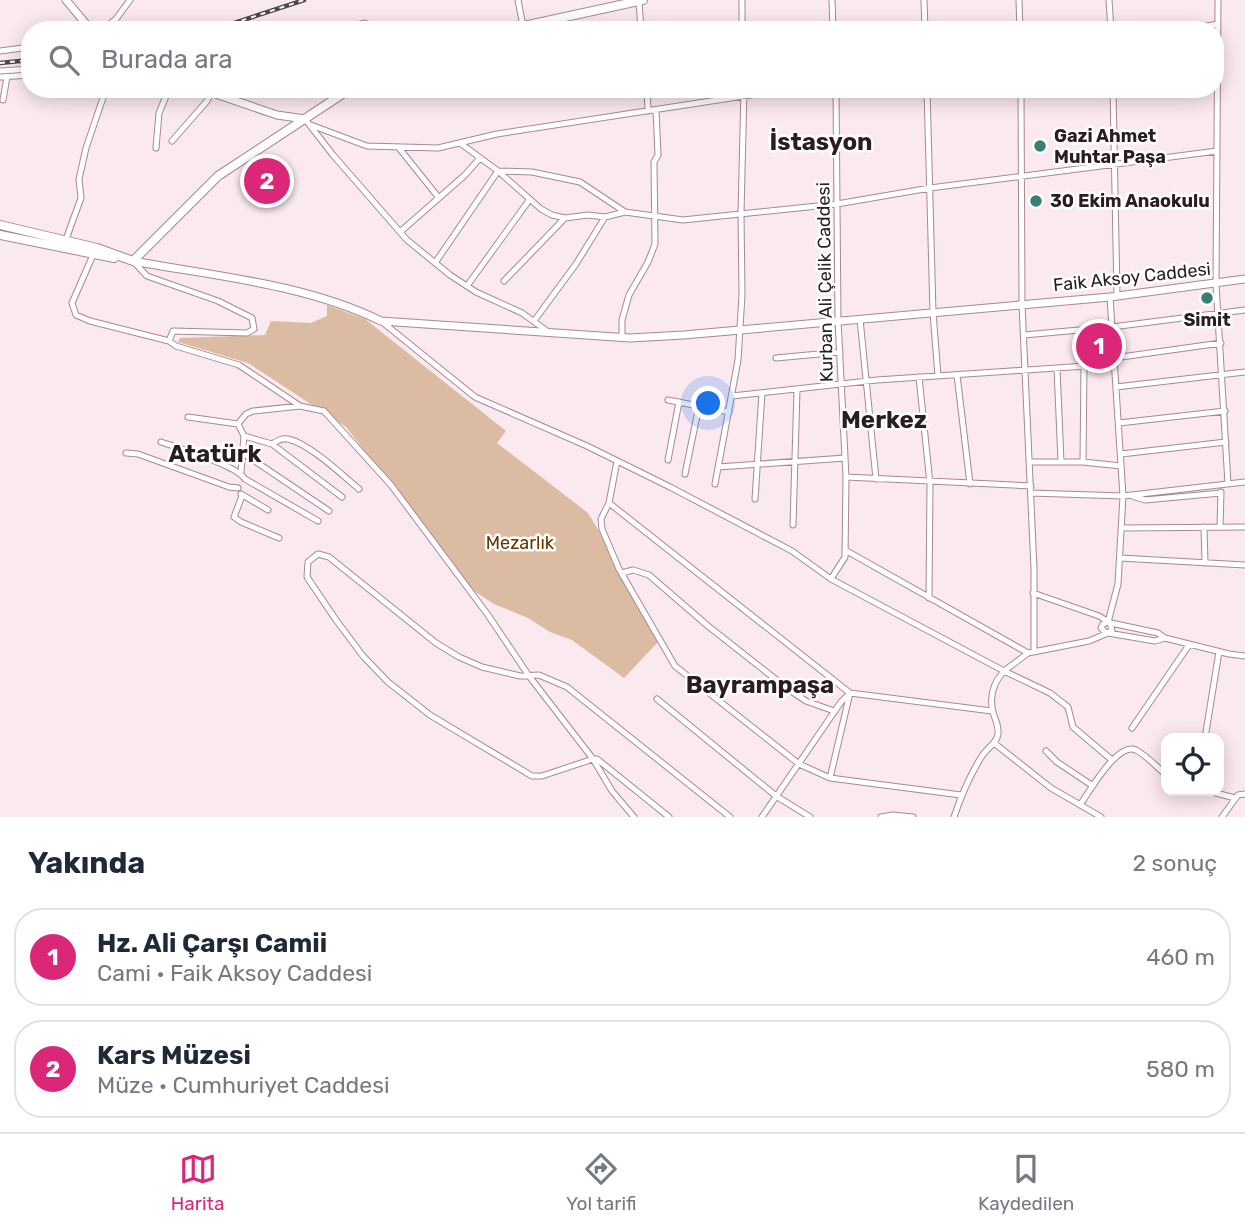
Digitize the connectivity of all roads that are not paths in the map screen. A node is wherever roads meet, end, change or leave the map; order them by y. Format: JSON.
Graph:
{"nodes":[{"id":1,"x":66,"y":0,"type":"edge"},
{"id":2,"x":130,"y":0,"type":"edge"},
{"id":3,"x":517,"y":0,"type":"edge"},
{"id":4,"x":641,"y":0,"type":"edge"},
{"id":5,"x":741,"y":0,"type":"edge"},
{"id":6,"x":832,"y":0,"type":"edge"},
{"id":7,"x":924,"y":0,"type":"edge"},
{"id":8,"x":1019,"y":0,"type":"edge"},
{"id":9,"x":1109,"y":0,"type":"edge"},
{"id":10,"x":1218,"y":0,"type":"edge"},
{"id":11,"x":84,"y":21,"type":"edge"},
{"id":12,"x":113,"y":21,"type":"edge"},
{"id":13,"x":522,"y":21,"type":"edge"},
{"id":14,"x":546,"y":21,"type":"edge"},
{"id":15,"x":641,"y":21,"type":"edge"},
{"id":16,"x":742,"y":21,"type":"edge"},
{"id":17,"x":833,"y":21,"type":"edge"},
{"id":18,"x":925,"y":21,"type":"edge"},
{"id":19,"x":1020,"y":21,"type":"edge"},
{"id":20,"x":1110,"y":21,"type":"edge"},
{"id":21,"x":1218,"y":21,"type":"edge"},
{"id":22,"x":21,"y":48,"type":"edge"},
{"id":23,"x":0,"y":51,"type":"edge"},
{"id":24,"x":21,"y":70,"type":"edge"},
{"id":25,"x":0,"y":71,"type":"edge"},
{"id":26,"x":21,"y":76,"type":"edge"},
{"id":27,"x":0,"y":77,"type":"edge"},
{"id":28,"x":7,"y":77,"type":"junction"},
{"id":29,"x":103,"y":98,"type":"edge"},
{"id":30,"x":165,"y":98,"type":"edge"},
{"id":31,"x":209,"y":98,"type":"edge"},
{"id":32,"x":230,"y":98,"type":"edge"},
{"id":33,"x":339,"y":98,"type":"edge"},
{"id":34,"x":649,"y":98,"type":"edge"},
{"id":35,"x":717,"y":98,"type":"edge"},
{"id":36,"x":744,"y":98,"type":"edge"},
{"id":37,"x":836,"y":98,"type":"edge"},
{"id":38,"x":927,"y":98,"type":"edge"},
{"id":39,"x":1021,"y":98,"type":"edge"},
{"id":40,"x":1113,"y":98,"type":"edge"},
{"id":41,"x":1217,"y":98,"type":"edge"},
{"id":42,"x":3,"y":100,"type":"dead end"},
{"id":43,"x":652,"y":110,"type":"junction"},
{"id":44,"x":308,"y":122,"type":"junction"},
{"id":45,"x":172,"y":141,"type":"dead end"},
{"id":46,"x":460,"y":143,"type":"junction"},
{"id":47,"x":156,"y":148,"type":"dead end"},
{"id":48,"x":399,"y":148,"type":"junction"},
{"id":49,"x":1217,"y":151,"type":"junction"},
{"id":50,"x":480,"y":158,"type":"junction"},
{"id":51,"x":1114,"y":165,"type":"junction"},
{"id":52,"x":498,"y":171,"type":"junction"},
{"id":53,"x":1022,"y":175,"type":"junction"},
{"id":54,"x":930,"y":188,"type":"junction"},
{"id":55,"x":439,"y":198,"type":"junction"},
{"id":56,"x":530,"y":199,"type":"junction"},
{"id":57,"x":837,"y":204,"type":"junction"},
{"id":58,"x":625,"y":212,"type":"junction"},
{"id":59,"x":741,"y":213,"type":"junction"},
{"id":60,"x":654,"y":216,"type":"junction"},
{"id":61,"x":604,"y":217,"type":"junction"},
{"id":62,"x":565,"y":218,"type":"junction"},
{"id":63,"x":0,"y":225,"type":"edge"},
{"id":64,"x":400,"y":232,"type":"junction"},
{"id":65,"x":0,"y":234,"type":"edge"},
{"id":66,"x":65,"y":242,"type":"junction"},
{"id":67,"x":93,"y":255,"type":"junction"},
{"id":68,"x":133,"y":261,"type":"junction"},
{"id":69,"x":435,"y":263,"type":"junction"},
{"id":70,"x":1245,"y":279,"type":"edge"},
{"id":71,"x":504,"y":281,"type":"dead end"},
{"id":72,"x":1216,"y":284,"type":"junction"},
{"id":73,"x":467,"y":286,"type":"junction"},
{"id":74,"x":1114,"y":296,"type":"junction"},
{"id":75,"x":1023,"y":304,"type":"junction"},
{"id":76,"x":1245,"y":310,"type":"edge"},
{"id":77,"x":933,"y":313,"type":"junction"},
{"id":78,"x":1218,"y":313,"type":"junction"},
{"id":79,"x":860,"y":319,"type":"junction"},
{"id":80,"x":381,"y":321,"type":"junction"},
{"id":81,"x":534,"y":321,"type":"junction"},
{"id":82,"x":838,"y":321,"type":"junction"},
{"id":83,"x":1112,"y":327,"type":"junction"},
{"id":84,"x":740,"y":331,"type":"junction"},
{"id":85,"x":550,"y":333,"type":"junction"},
{"id":86,"x":1024,"y":335,"type":"junction"},
{"id":87,"x":622,"y":337,"type":"junction"},
{"id":88,"x":169,"y":341,"type":"junction"},
{"id":89,"x":1221,"y":343,"type":"junction"},
{"id":90,"x":840,"y":352,"type":"junction"},
{"id":91,"x":776,"y":358,"type":"dead end"},
{"id":92,"x":1115,"y":361,"type":"junction"},
{"id":93,"x":1084,"y":366,"type":"junction"},
{"id":94,"x":1057,"y":368,"type":"junction"},
{"id":95,"x":1026,"y":371,"type":"junction"},
{"id":96,"x":1245,"y":372,"type":"edge"},
{"id":97,"x":1223,"y":374,"type":"junction"},
{"id":98,"x":957,"y":375,"type":"junction"},
{"id":99,"x":938,"y":376,"type":"junction"},
{"id":100,"x":919,"y":377,"type":"junction"},
{"id":101,"x":865,"y":382,"type":"junction"},
{"id":102,"x":842,"y":386,"type":"junction"},
{"id":103,"x":1116,"y":387,"type":"junction"},
{"id":104,"x":797,"y":390,"type":"junction"},
{"id":105,"x":762,"y":393,"type":"junction"},
{"id":106,"x":732,"y":396,"type":"junction"},
{"id":107,"x":668,"y":400,"type":"dead end"},
{"id":108,"x":679,"y":402,"type":"junction"},
{"id":109,"x":300,"y":406,"type":"junction"},
{"id":110,"x":699,"y":406,"type":"junction"},
{"id":111,"x":1225,"y":411,"type":"junction"},
{"id":112,"x":729,"y":412,"type":"junction"},
{"id":113,"x":188,"y":417,"type":"dead end"},
{"id":114,"x":1119,"y":423,"type":"junction"},
{"id":115,"x":239,"y":424,"type":"junction"},
{"id":116,"x":244,"y":436,"type":"junction"},
{"id":117,"x":161,"y":442,"type":"dead end"},
{"id":118,"x":1226,"y":442,"type":"junction"},
{"id":119,"x":272,"y":444,"type":"junction"},
{"id":120,"x":126,"y":453,"type":"dead end"},
{"id":121,"x":243,"y":453,"type":"junction"},
{"id":122,"x":1121,"y":454,"type":"junction"},
{"id":123,"x":845,"y":458,"type":"junction"},
{"id":124,"x":668,"y":460,"type":"dead end"},
{"id":125,"x":617,"y":461,"type":"junction"},
{"id":126,"x":795,"y":462,"type":"junction"},
{"id":127,"x":1030,"y":462,"type":"junction"},
{"id":128,"x":1061,"y":462,"type":"junction"},
{"id":129,"x":1083,"y":462,"type":"junction"},
{"id":130,"x":756,"y":464,"type":"junction"},
{"id":131,"x":1121,"y":466,"type":"junction"},
{"id":132,"x":718,"y":467,"type":"junction"},
{"id":133,"x":241,"y":472,"type":"junction"},
{"id":134,"x":684,"y":474,"type":"dead end"},
{"id":135,"x":846,"y":477,"type":"junction"},
{"id":136,"x":245,"y":479,"type":"junction"},
{"id":137,"x":876,"y":479,"type":"junction"},
{"id":138,"x":929,"y":482,"type":"junction"},
{"id":139,"x":1245,"y":482,"type":"edge"},
{"id":140,"x":715,"y":484,"type":"dead end"},
{"id":141,"x":970,"y":484,"type":"junction"},
{"id":142,"x":1225,"y":485,"type":"junction"},
{"id":143,"x":1031,"y":486,"type":"junction"},
{"id":144,"x":238,"y":488,"type":"junction"},
{"id":145,"x":359,"y":489,"type":"dead end"},
{"id":146,"x":1031,"y":493,"type":"junction"},
{"id":147,"x":1221,"y":493,"type":"junction"},
{"id":148,"x":242,"y":496,"type":"junction"},
{"id":149,"x":1126,"y":496,"type":"junction"},
{"id":150,"x":342,"y":497,"type":"dead end"},
{"id":151,"x":755,"y":499,"type":"dead end"},
{"id":152,"x":609,"y":503,"type":"junction"},
{"id":153,"x":268,"y":510,"type":"dead end"},
{"id":154,"x":329,"y":511,"type":"dead end"},
{"id":155,"x":318,"y":521,"type":"dead end"},
{"id":156,"x":793,"y":526,"type":"dead end"},
{"id":157,"x":1204,"y":527,"type":"junction"},
{"id":158,"x":1220,"y":527,"type":"junction"},
{"id":159,"x":1245,"y":527,"type":"edge"},
{"id":160,"x":1122,"y":528,"type":"junction"},
{"id":161,"x":279,"y":538,"type":"dead end"},
{"id":162,"x":845,"y":554,"type":"junction"},
{"id":163,"x":1120,"y":558,"type":"junction"},
{"id":164,"x":1205,"y":563,"type":"junction"},
{"id":165,"x":1245,"y":565,"type":"edge"},
{"id":166,"x":622,"y":573,"type":"junction"},
{"id":167,"x":831,"y":579,"type":"junction"},
{"id":168,"x":1033,"y":593,"type":"junction"},
{"id":169,"x":929,"y":598,"type":"junction"},
{"id":170,"x":1109,"y":623,"type":"junction"},
{"id":171,"x":1108,"y":634,"type":"junction"},
{"id":172,"x":1165,"y":638,"type":"junction"},
{"id":173,"x":1189,"y":645,"type":"junction"},
{"id":174,"x":1219,"y":652,"type":"junction"},
{"id":175,"x":1031,"y":653,"type":"junction"},
{"id":176,"x":1245,"y":656,"type":"edge"},
{"id":177,"x":1003,"y":671,"type":"junction"},
{"id":178,"x":529,"y":676,"type":"junction"},
{"id":179,"x":850,"y":693,"type":"junction"},
{"id":180,"x":657,"y":699,"type":"dead end"},
{"id":181,"x":834,"y":711,"type":"junction"},
{"id":182,"x":992,"y":711,"type":"junction"},
{"id":183,"x":1132,"y":728,"type":"dead end"},
{"id":184,"x":1206,"y":733,"type":"edge"},
{"id":185,"x":994,"y":743,"type":"junction"},
{"id":186,"x":1046,"y":751,"type":"dead end"},
{"id":187,"x":593,"y":759,"type":"junction"},
{"id":188,"x":1112,"y":760,"type":"junction"},
{"id":189,"x":799,"y":764,"type":"junction"},
{"id":190,"x":1161,"y":771,"type":"edge"},
{"id":191,"x":830,"y":778,"type":"junction"},
{"id":192,"x":1093,"y":786,"type":"junction"},
{"id":193,"x":961,"y":795,"type":"junction"},
{"id":194,"x":1244,"y":795,"type":"edge"},
{"id":195,"x":776,"y":796,"type":"junction"},
{"id":196,"x":1224,"y":796,"type":"edge"},
{"id":197,"x":1235,"y":799,"type":"junction"},
{"id":198,"x":1080,"y":806,"type":"junction"},
{"id":199,"x":634,"y":817,"type":"edge"},
{"id":200,"x":669,"y":817,"type":"edge"},
{"id":201,"x":730,"y":817,"type":"edge"},
{"id":202,"x":762,"y":817,"type":"edge"},
{"id":203,"x":810,"y":817,"type":"edge"},
{"id":204,"x":881,"y":817,"type":"edge"},
{"id":205,"x":913,"y":817,"type":"edge"},
{"id":206,"x":954,"y":817,"type":"edge"},
{"id":207,"x":1101,"y":817,"type":"edge"},
{"id":208,"x":1222,"y":817,"type":"edge"}],
"edges":[{"from":1,"to":11,"type":"main road"},
{"from":2,"to":12,"type":"street"},
{"from":3,"to":13,"type":"street"},
{"from":4,"to":14,"type":"main road"},
{"from":4,"to":15,"type":"street"},
{"from":5,"to":16,"type":"street"},
{"from":6,"to":17,"type":"street"},
{"from":7,"to":18,"type":"street"},
{"from":8,"to":19,"type":"street"},
{"from":9,"to":20,"type":"street"},
{"from":10,"to":21,"type":"street"},
{"from":22,"to":23,"type":"street"},
{"from":24,"to":25,"type":"street"},
{"from":26,"to":28,"type":"street"},
{"from":27,"to":28,"type":"street"},
{"from":28,"to":42,"type":"street"},
{"from":29,"to":66,"type":"street"},
{"from":30,"to":47,"type":"street"},
{"from":31,"to":45,"type":"street"},
{"from":32,"to":44,"type":"main road"},
{"from":33,"to":44,"type":"main road"},
{"from":34,"to":43,"type":"street"},
{"from":35,"to":43,"type":"street"},
{"from":36,"to":59,"type":"street"},
{"from":37,"to":57,"type":"street","name":"Kurban Ali Çelik Caddesi"},
{"from":38,"to":54,"type":"street"},
{"from":39,"to":53,"type":"street"},
{"from":40,"to":51,"type":"street"},
{"from":41,"to":49,"type":"street"},
{"from":43,"to":46,"type":"street"},
{"from":43,"to":60,"type":"street"},
{"from":44,"to":48,"type":"street"},
{"from":44,"to":64,"type":"street"},
{"from":44,"to":68,"type":"main road"},
{"from":46,"to":48,"type":"street"},
{"from":46,"to":50,"type":"street"},
{"from":48,"to":55,"type":"street"},
{"from":49,"to":51,"type":"street"},
{"from":49,"to":72,"type":"street"},
{"from":50,"to":52,"type":"street"},
{"from":50,"to":55,"type":"street"},
{"from":51,"to":53,"type":"street"},
{"from":51,"to":74,"type":"street"},
{"from":52,"to":56,"type":"street"},
{"from":52,"to":58,"type":"street"},
{"from":52,"to":69,"type":"street"},
{"from":53,"to":54,"type":"street"},
{"from":53,"to":75,"type":"street"},
{"from":54,"to":57,"type":"street"},
{"from":54,"to":77,"type":"street"},
{"from":55,"to":64,"type":"street"},
{"from":56,"to":62,"type":"street"},
{"from":56,"to":73,"type":"street"},
{"from":57,"to":59,"type":"street"},
{"from":57,"to":82,"type":"street","name":"Kurban Ali Çelik Caddesi"},
{"from":58,"to":60,"type":"street"},
{"from":58,"to":61,"type":"street"},
{"from":59,"to":60,"type":"street"},
{"from":59,"to":84,"type":"street"},
{"from":60,"to":87,"type":"street"},
{"from":61,"to":62,"type":"street"},
{"from":61,"to":81,"type":"street"},
{"from":62,"to":71,"type":"street"},
{"from":63,"to":66,"type":"main road"},
{"from":64,"to":69,"type":"street"},
{"from":65,"to":67,"type":"main road"},
{"from":66,"to":68,"type":"main road"},
{"from":67,"to":68,"type":"main road"},
{"from":67,"to":88,"type":"street"},
{"from":68,"to":80,"type":"main road"},
{"from":68,"to":88,"type":"street"},
{"from":69,"to":73,"type":"street"},
{"from":70,"to":72,"type":"main road","name":"Faik Aksoy Caddesi"},
{"from":72,"to":74,"type":"main road","name":"Faik Aksoy Caddesi"},
{"from":72,"to":78,"type":"street"},
{"from":73,"to":81,"type":"street"},
{"from":74,"to":75,"type":"main road","name":"Faik Aksoy Caddesi"},
{"from":74,"to":83,"type":"street"},
{"from":75,"to":77,"type":"main road","name":"Faik Aksoy Caddesi"},
{"from":75,"to":86,"type":"street"},
{"from":76,"to":78,"type":"street"},
{"from":77,"to":79,"type":"main road","name":"Faik Aksoy Caddesi"},
{"from":77,"to":99,"type":"street"},
{"from":78,"to":83,"type":"street"},
{"from":78,"to":89,"type":"street"},
{"from":79,"to":82,"type":"main road","name":"Faik Aksoy Caddesi"},
{"from":79,"to":101,"type":"street"},
{"from":80,"to":85,"type":"main road","name":"Faik Aksoy Caddesi"},
{"from":80,"to":125,"type":"street"},
{"from":81,"to":85,"type":"street"},
{"from":82,"to":84,"type":"main road","name":"Faik Aksoy Caddesi"},
{"from":82,"to":90,"type":"street","name":"Kurban Ali Çelik Caddesi"},
{"from":83,"to":86,"type":"street"},
{"from":83,"to":92,"type":"street"},
{"from":84,"to":87,"type":"main road","name":"Faik Aksoy Caddesi"},
{"from":84,"to":106,"type":"street"},
{"from":85,"to":87,"type":"main road","name":"Faik Aksoy Caddesi"},
{"from":86,"to":95,"type":"street"},
{"from":88,"to":109,"type":"street"},
{"from":89,"to":92,"type":"street"},
{"from":89,"to":97,"type":"street"},
{"from":90,"to":91,"type":"street"},
{"from":90,"to":102,"type":"street","name":"Kurban Ali Çelik Caddesi"},
{"from":92,"to":93,"type":"street"},
{"from":92,"to":103,"type":"street"},
{"from":93,"to":94,"type":"street"},
{"from":93,"to":129,"type":"street"},
{"from":94,"to":95,"type":"street"},
{"from":94,"to":128,"type":"street"},
{"from":95,"to":98,"type":"street"},
{"from":95,"to":127,"type":"street"},
{"from":96,"to":97,"type":"street"},
{"from":97,"to":103,"type":"street"},
{"from":97,"to":111,"type":"street"},
{"from":98,"to":99,"type":"street"},
{"from":98,"to":141,"type":"street"},
{"from":99,"to":100,"type":"street"},
{"from":100,"to":101,"type":"street"},
{"from":100,"to":138,"type":"street"},
{"from":101,"to":102,"type":"street"},
{"from":101,"to":137,"type":"street"},
{"from":102,"to":104,"type":"street"},
{"from":102,"to":123,"type":"street","name":"Kurban Ali Çelik Caddesi"},
{"from":103,"to":114,"type":"street"},
{"from":104,"to":105,"type":"street"},
{"from":104,"to":126,"type":"street"},
{"from":105,"to":106,"type":"street"},
{"from":105,"to":130,"type":"street"},
{"from":106,"to":112,"type":"street"},
{"from":107,"to":108,"type":"street"},
{"from":108,"to":110,"type":"street"},
{"from":108,"to":124,"type":"street"},
{"from":109,"to":115,"type":"street"},
{"from":109,"to":178,"type":"street"},
{"from":110,"to":112,"type":"street"},
{"from":110,"to":134,"type":"street"},
{"from":111,"to":114,"type":"street"},
{"from":111,"to":118,"type":"street"},
{"from":112,"to":132,"type":"street"},
{"from":113,"to":115,"type":"street"},
{"from":114,"to":122,"type":"street"},
{"from":115,"to":116,"type":"street"},
{"from":116,"to":119,"type":"street"},
{"from":116,"to":121,"type":"street"},
{"from":117,"to":133,"type":"street"},
{"from":118,"to":122,"type":"street"},
{"from":118,"to":142,"type":"street"},
{"from":119,"to":145,"type":"street"},
{"from":119,"to":150,"type":"street"},
{"from":120,"to":144,"type":"street"},
{"from":121,"to":133,"type":"street"},
{"from":121,"to":154,"type":"street"},
{"from":122,"to":131,"type":"street"},
{"from":123,"to":126,"type":"street"},
{"from":123,"to":135,"type":"street","name":"Kurban Ali Çelik Caddesi"},
{"from":125,"to":152,"type":"street"},
{"from":125,"to":167,"type":"street"},
{"from":126,"to":130,"type":"street"},
{"from":126,"to":156,"type":"street"},
{"from":127,"to":128,"type":"street"},
{"from":127,"to":143,"type":"street"},
{"from":128,"to":129,"type":"street"},
{"from":129,"to":131,"type":"street"},
{"from":130,"to":132,"type":"street"},
{"from":130,"to":151,"type":"street"},
{"from":131,"to":149,"type":"street"},
{"from":132,"to":140,"type":"street"},
{"from":133,"to":136,"type":"street"},
{"from":135,"to":137,"type":"street"},
{"from":135,"to":162,"type":"street","name":"Kurban Ali Çelik Caddesi"},
{"from":136,"to":144,"type":"street"},
{"from":136,"to":155,"type":"street"},
{"from":137,"to":138,"type":"street"},
{"from":138,"to":141,"type":"street"},
{"from":138,"to":169,"type":"street"},
{"from":139,"to":142,"type":"street"},
{"from":141,"to":143,"type":"street"},
{"from":142,"to":147,"type":"street"},
{"from":142,"to":149,"type":"street"},
{"from":143,"to":146,"type":"street"},
{"from":144,"to":148,"type":"street"},
{"from":146,"to":149,"type":"street"},
{"from":146,"to":168,"type":"street"},
{"from":147,"to":149,"type":"street"},
{"from":147,"to":158,"type":"street"},
{"from":148,"to":153,"type":"street"},
{"from":148,"to":161,"type":"street"},
{"from":149,"to":160,"type":"street"},
{"from":152,"to":166,"type":"street"},
{"from":152,"to":179,"type":"street"},
{"from":157,"to":158,"type":"street"},
{"from":157,"to":160,"type":"street"},
{"from":157,"to":164,"type":"street"},
{"from":158,"to":159,"type":"street"},
{"from":160,"to":163,"type":"street"},
{"from":162,"to":167,"type":"street"},
{"from":162,"to":169,"type":"street"},
{"from":163,"to":164,"type":"street"},
{"from":163,"to":170,"type":"street"},
{"from":164,"to":165,"type":"street"},
{"from":166,"to":181,"type":"street"},
{"from":166,"to":189,"type":"street"},
{"from":167,"to":177,"type":"street"},
{"from":168,"to":170,"type":"street"},
{"from":168,"to":175,"type":"street"},
{"from":169,"to":175,"type":"street"},
{"from":170,"to":171,"type":"street"},
{"from":170,"to":172,"type":"street"},
{"from":171,"to":172,"type":"street"},
{"from":171,"to":175,"type":"street"},
{"from":172,"to":173,"type":"street"},
{"from":173,"to":174,"type":"street"},
{"from":173,"to":183,"type":"street"},
{"from":174,"to":176,"type":"street"},
{"from":174,"to":184,"type":"street"},
{"from":175,"to":177,"type":"street"},
{"from":177,"to":182,"type":"street"},
{"from":177,"to":188,"type":"street"},
{"from":178,"to":187,"type":"street"},
{"from":178,"to":187,"type":"street"},
{"from":178,"to":201,"type":"street"},
{"from":179,"to":181,"type":"street"},
{"from":179,"to":182,"type":"street"},
{"from":179,"to":191,"type":"street"},
{"from":180,"to":195,"type":"street"},
{"from":181,"to":189,"type":"street"},
{"from":182,"to":185,"type":"street"},
{"from":185,"to":193,"type":"street"},
{"from":185,"to":198,"type":"street"},
{"from":186,"to":192,"type":"street"},
{"from":187,"to":199,"type":"street"},
{"from":187,"to":200,"type":"street"},
{"from":188,"to":190,"type":"street"},
{"from":188,"to":192,"type":"street"},
{"from":189,"to":191,"type":"street"},
{"from":189,"to":195,"type":"street"},
{"from":191,"to":193,"type":"street"},
{"from":192,"to":198,"type":"street"},
{"from":193,"to":206,"type":"street"},
{"from":194,"to":197,"type":"street"},
{"from":195,"to":202,"type":"street"},
{"from":195,"to":203,"type":"street"},
{"from":196,"to":197,"type":"street"},
{"from":197,"to":208,"type":"street"},
{"from":198,"to":207,"type":"street"},
{"from":204,"to":205,"type":"street"}]}
